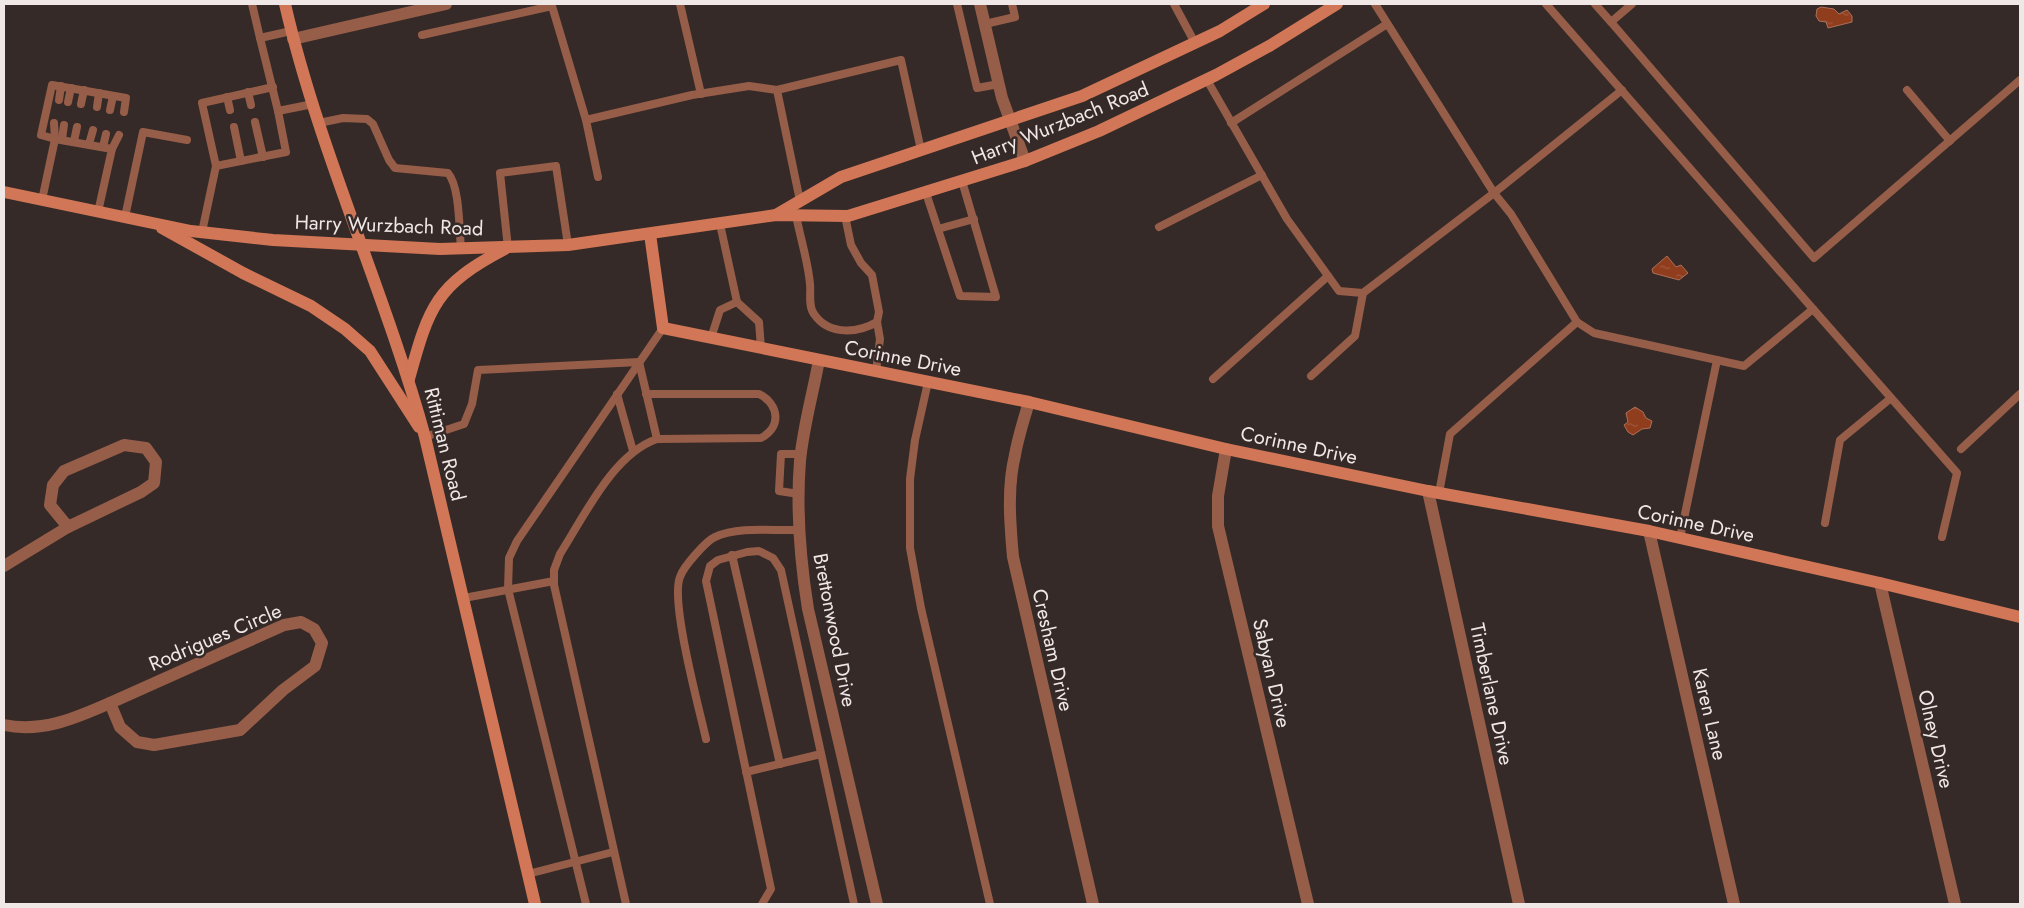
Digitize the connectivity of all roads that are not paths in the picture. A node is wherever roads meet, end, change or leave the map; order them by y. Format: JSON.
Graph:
{"nodes":[{"id":1,"x":252,"y":4,"type":"edge"},
{"id":2,"x":285,"y":4,"type":"edge"},
{"id":3,"x":446,"y":4,"type":"edge"},
{"id":4,"x":680,"y":4,"type":"edge"},
{"id":5,"x":957,"y":4,"type":"edge"},
{"id":6,"x":980,"y":4,"type":"edge"},
{"id":7,"x":1012,"y":4,"type":"edge"},
{"id":8,"x":1174,"y":4,"type":"edge"},
{"id":9,"x":1264,"y":4,"type":"edge"},
{"id":10,"x":1337,"y":4,"type":"edge"},
{"id":11,"x":1375,"y":4,"type":"edge"},
{"id":12,"x":1546,"y":4,"type":"edge"},
{"id":13,"x":1595,"y":4,"type":"edge"},
{"id":14,"x":1632,"y":4,"type":"edge"},
{"id":15,"x":556,"y":5,"type":"edge"},
{"id":16,"x":423,"y":6,"type":"edge"},
{"id":17,"x":1611,"y":22,"type":"junction"},
{"id":18,"x":985,"y":24,"type":"junction"},
{"id":19,"x":1389,"y":28,"type":"junction"},
{"id":20,"x":422,"y":34,"type":"dead end"},
{"id":21,"x":292,"y":35,"type":"junction"},
{"id":22,"x":260,"y":38,"type":"junction"},
{"id":23,"x":1195,"y":43,"type":"junction"},
{"id":24,"x":1207,"y":80,"type":"junction"},
{"id":25,"x":2020,"y":80,"type":"edge"},
{"id":26,"x":999,"y":84,"type":"junction"},
{"id":27,"x":61,"y":86,"type":"junction"},
{"id":28,"x":273,"y":87,"type":"junction"},
{"id":29,"x":71,"y":88,"type":"junction"},
{"id":30,"x":84,"y":90,"type":"junction"},
{"id":31,"x":777,"y":90,"type":"junction"},
{"id":32,"x":1622,"y":90,"type":"junction"},
{"id":33,"x":1907,"y":90,"type":"dead end"},
{"id":34,"x":248,"y":92,"type":"junction"},
{"id":35,"x":99,"y":93,"type":"junction"},
{"id":36,"x":701,"y":94,"type":"junction"},
{"id":37,"x":113,"y":96,"type":"junction"},
{"id":38,"x":227,"y":97,"type":"junction"},
{"id":39,"x":58,"y":100,"type":"dead end"},
{"id":40,"x":68,"y":102,"type":"dead end"},
{"id":41,"x":81,"y":104,"type":"dead end"},
{"id":42,"x":313,"y":104,"type":"junction"},
{"id":43,"x":251,"y":105,"type":"dead end"},
{"id":44,"x":97,"y":107,"type":"dead end"},
{"id":45,"x":110,"y":110,"type":"dead end"},
{"id":46,"x":230,"y":110,"type":"dead end"},
{"id":47,"x":278,"y":111,"type":"junction"},
{"id":48,"x":124,"y":112,"type":"dead end"},
{"id":49,"x":586,"y":120,"type":"junction"},
{"id":50,"x":1011,"y":121,"type":"junction"},
{"id":51,"x":255,"y":122,"type":"dead end"},
{"id":52,"x":54,"y":123,"type":"dead end"},
{"id":53,"x":319,"y":123,"type":"junction"},
{"id":54,"x":1232,"y":123,"type":"junction"},
{"id":55,"x":64,"y":125,"type":"dead end"},
{"id":56,"x":77,"y":127,"type":"dead end"},
{"id":57,"x":234,"y":127,"type":"dead end"},
{"id":58,"x":93,"y":130,"type":"dead end"},
{"id":59,"x":106,"y":134,"type":"dead end"},
{"id":60,"x":119,"y":135,"type":"dead end"},
{"id":61,"x":58,"y":139,"type":"junction"},
{"id":62,"x":187,"y":140,"type":"dead end"},
{"id":63,"x":74,"y":141,"type":"junction"},
{"id":64,"x":1950,"y":142,"type":"junction"},
{"id":65,"x":89,"y":144,"type":"junction"},
{"id":66,"x":103,"y":147,"type":"junction"},
{"id":67,"x":112,"y":149,"type":"junction"},
{"id":68,"x":921,"y":150,"type":"junction"},
{"id":69,"x":263,"y":157,"type":"junction"},
{"id":70,"x":241,"y":161,"type":"junction"},
{"id":71,"x":1025,"y":161,"type":"junction"},
{"id":72,"x":216,"y":166,"type":"junction"},
{"id":73,"x":1262,"y":175,"type":"junction"},
{"id":74,"x":598,"y":177,"type":"dead end"},
{"id":75,"x":962,"y":181,"type":"junction"},
{"id":76,"x":4,"y":192,"type":"edge"},
{"id":77,"x":926,"y":193,"type":"junction"},
{"id":78,"x":1494,"y":193,"type":"junction"},
{"id":79,"x":42,"y":200,"type":"junction"},
{"id":80,"x":800,"y":201,"type":"junction"},
{"id":81,"x":98,"y":212,"type":"junction"},
{"id":82,"x":776,"y":214,"type":"junction"},
{"id":83,"x":796,"y":215,"type":"junction"},
{"id":84,"x":845,"y":216,"type":"junction"},
{"id":85,"x":125,"y":217,"type":"junction"},
{"id":86,"x":974,"y":219,"type":"junction"},
{"id":87,"x":149,"y":221,"type":"junction"},
{"id":88,"x":720,"y":224,"type":"junction"},
{"id":89,"x":1158,"y":227,"type":"dead end"},
{"id":90,"x":938,"y":230,"type":"junction"},
{"id":91,"x":202,"y":232,"type":"junction"},
{"id":92,"x":650,"y":234,"type":"junction"},
{"id":93,"x":568,"y":245,"type":"junction"},
{"id":94,"x":362,"y":246,"type":"junction"},
{"id":95,"x":460,"y":248,"type":"junction"},
{"id":96,"x":508,"y":248,"type":"junction"},
{"id":97,"x":1328,"y":276,"type":"junction"},
{"id":98,"x":1363,"y":293,"type":"junction"},
{"id":99,"x":737,"y":302,"type":"junction"},
{"id":100,"x":1812,"y":309,"type":"junction"},
{"id":101,"x":877,"y":322,"type":"junction"},
{"id":102,"x":1577,"y":322,"type":"junction"},
{"id":103,"x":663,"y":328,"type":"junction"},
{"id":104,"x":711,"y":338,"type":"junction"},
{"id":105,"x":761,"y":348,"type":"junction"},
{"id":106,"x":819,"y":360,"type":"junction"},
{"id":107,"x":1717,"y":360,"type":"junction"},
{"id":108,"x":639,"y":362,"type":"junction"},
{"id":109,"x":876,"y":372,"type":"junction"},
{"id":110,"x":1311,"y":376,"type":"dead end"},
{"id":111,"x":409,"y":379,"type":"junction"},
{"id":112,"x":1213,"y":379,"type":"dead end"},
{"id":113,"x":928,"y":382,"type":"junction"},
{"id":114,"x":616,"y":394,"type":"junction"},
{"id":115,"x":646,"y":394,"type":"junction"},
{"id":116,"x":2020,"y":394,"type":"edge"},
{"id":117,"x":1891,"y":398,"type":"junction"},
{"id":118,"x":1029,"y":402,"type":"junction"},
{"id":119,"x":425,"y":437,"type":"junction"},
{"id":120,"x":657,"y":439,"type":"junction"},
{"id":121,"x":1226,"y":449,"type":"junction"},
{"id":122,"x":1960,"y":450,"type":"dead end"},
{"id":123,"x":633,"y":451,"type":"junction"},
{"id":124,"x":801,"y":454,"type":"junction"},
{"id":125,"x":1434,"y":492,"type":"junction"},
{"id":126,"x":799,"y":494,"type":"junction"},
{"id":127,"x":1825,"y":523,"type":"dead end"},
{"id":128,"x":68,"y":527,"type":"junction"},
{"id":129,"x":799,"y":530,"type":"junction"},
{"id":130,"x":1649,"y":531,"type":"junction"},
{"id":131,"x":1942,"y":537,"type":"dead end"},
{"id":132,"x":1680,"y":538,"type":"junction"},
{"id":133,"x":732,"y":555,"type":"junction"},
{"id":134,"x":4,"y":566,"type":"edge"},
{"id":135,"x":554,"y":580,"type":"junction"},
{"id":136,"x":1880,"y":583,"type":"junction"},
{"id":137,"x":508,"y":588,"type":"junction"},
{"id":138,"x":464,"y":598,"type":"junction"},
{"id":139,"x":2020,"y":617,"type":"edge"},
{"id":140,"x":110,"y":703,"type":"junction"},
{"id":141,"x":4,"y":725,"type":"edge"},
{"id":142,"x":706,"y":739,"type":"dead end"},
{"id":143,"x":821,"y":754,"type":"junction"},
{"id":144,"x":780,"y":764,"type":"junction"},
{"id":145,"x":746,"y":772,"type":"junction"},
{"id":146,"x":613,"y":852,"type":"junction"},
{"id":147,"x":575,"y":860,"type":"junction"},
{"id":148,"x":528,"y":874,"type":"junction"},
{"id":149,"x":535,"y":904,"type":"edge"},
{"id":150,"x":586,"y":904,"type":"edge"},
{"id":151,"x":626,"y":904,"type":"edge"},
{"id":152,"x":762,"y":904,"type":"edge"},
{"id":153,"x":854,"y":904,"type":"edge"},
{"id":154,"x":877,"y":904,"type":"edge"},
{"id":155,"x":990,"y":904,"type":"edge"},
{"id":156,"x":1094,"y":904,"type":"edge"},
{"id":157,"x":1308,"y":904,"type":"edge"},
{"id":158,"x":1519,"y":904,"type":"edge"},
{"id":159,"x":1734,"y":904,"type":"edge"},
{"id":160,"x":1955,"y":904,"type":"edge"}],
"edges":[{"from":1,"to":22,"type":"lane"},
{"from":2,"to":21,"type":"main road","name":"Rittiman Road"},
{"from":3,"to":16,"type":"street"},
{"from":4,"to":36,"type":"lane"},
{"from":5,"to":26,"type":"lane"},
{"from":6,"to":18,"type":"street"},
{"from":7,"to":18,"type":"lane"},
{"from":8,"to":23,"type":"lane"},
{"from":9,"to":23,"type":"main road","name":"Harry Wurzbach Road"},
{"from":10,"to":24,"type":"main road","name":"Harry Wurzbach Road"},
{"from":11,"to":19,"type":"lane"},
{"from":12,"to":32,"type":"lane"},
{"from":13,"to":17,"type":"lane"},
{"from":14,"to":17,"type":"lane"},
{"from":15,"to":20,"type":"lane"},
{"from":15,"to":49,"type":"lane"},
{"from":16,"to":21,"type":"street"},
{"from":17,"to":64,"type":"lane"},
{"from":18,"to":26,"type":"street"},
{"from":19,"to":54,"type":"lane"},
{"from":19,"to":78,"type":"lane"},
{"from":21,"to":22,"type":"lane"},
{"from":21,"to":42,"type":"main road","name":"Rittiman Road"},
{"from":22,"to":28,"type":"lane"},
{"from":23,"to":50,"type":"main road","name":"Harry Wurzbach Road"},
{"from":24,"to":54,"type":"lane"},
{"from":24,"to":71,"type":"main road","name":"Harry Wurzbach Road"},
{"from":25,"to":64,"type":"lane"},
{"from":26,"to":50,"type":"street"},
{"from":27,"to":29,"type":"lane"},
{"from":27,"to":39,"type":"lane"},
{"from":27,"to":61,"type":"lane"},
{"from":28,"to":34,"type":"lane"},
{"from":28,"to":47,"type":"lane"},
{"from":29,"to":30,"type":"lane"},
{"from":29,"to":40,"type":"lane"},
{"from":30,"to":35,"type":"lane"},
{"from":30,"to":41,"type":"lane"},
{"from":31,"to":36,"type":"lane"},
{"from":31,"to":68,"type":"lane"},
{"from":31,"to":80,"type":"lane"},
{"from":32,"to":78,"type":"lane"},
{"from":32,"to":100,"type":"lane"},
{"from":33,"to":64,"type":"lane"},
{"from":34,"to":38,"type":"lane"},
{"from":34,"to":43,"type":"lane"},
{"from":35,"to":37,"type":"lane"},
{"from":35,"to":44,"type":"lane"},
{"from":36,"to":49,"type":"lane"},
{"from":37,"to":45,"type":"lane"},
{"from":37,"to":48,"type":"lane"},
{"from":38,"to":46,"type":"lane"},
{"from":38,"to":72,"type":"lane"},
{"from":42,"to":47,"type":"lane"},
{"from":42,"to":53,"type":"main road","name":"Rittiman Road"},
{"from":47,"to":69,"type":"lane"},
{"from":49,"to":74,"type":"lane"},
{"from":50,"to":68,"type":"main road","name":"Harry Wurzbach Road"},
{"from":50,"to":71,"type":"street"},
{"from":51,"to":69,"type":"lane"},
{"from":52,"to":61,"type":"lane"},
{"from":53,"to":94,"type":"main road","name":"Rittiman Road"},
{"from":53,"to":95,"type":"lane"},
{"from":54,"to":73,"type":"lane"},
{"from":55,"to":61,"type":"lane"},
{"from":56,"to":63,"type":"lane"},
{"from":57,"to":70,"type":"lane"},
{"from":58,"to":65,"type":"lane"},
{"from":59,"to":66,"type":"lane"},
{"from":60,"to":67,"type":"lane"},
{"from":61,"to":63,"type":"lane"},
{"from":61,"to":79,"type":"lane"},
{"from":62,"to":85,"type":"lane"},
{"from":63,"to":65,"type":"lane"},
{"from":65,"to":66,"type":"lane"},
{"from":66,"to":67,"type":"lane"},
{"from":67,"to":81,"type":"lane"},
{"from":68,"to":80,"type":"main road","name":"Harry Wurzbach Road"},
{"from":69,"to":70,"type":"lane"},
{"from":70,"to":72,"type":"lane"},
{"from":71,"to":75,"type":"main road","name":"Harry Wurzbach Road"},
{"from":72,"to":91,"type":"lane"},
{"from":73,"to":89,"type":"lane"},
{"from":73,"to":97,"type":"lane"},
{"from":75,"to":77,"type":"main road","name":"Harry Wurzbach Road"},
{"from":75,"to":86,"type":"lane"},
{"from":76,"to":79,"type":"main road","name":"Harry Wurzbach Road"},
{"from":77,"to":84,"type":"main road","name":"Harry Wurzbach Road"},
{"from":77,"to":90,"type":"lane"},
{"from":78,"to":98,"type":"lane"},
{"from":78,"to":102,"type":"lane"},
{"from":79,"to":81,"type":"main road","name":"Harry Wurzbach Road"},
{"from":80,"to":82,"type":"main road","name":"Harry Wurzbach Road"},
{"from":81,"to":85,"type":"main road","name":"Harry Wurzbach Road"},
{"from":82,"to":83,"type":"main road","name":"Harry Wurzbach Road"},
{"from":82,"to":88,"type":"main road","name":"Harry Wurzbach Road"},
{"from":83,"to":84,"type":"main road","name":"Harry Wurzbach Road"},
{"from":83,"to":101,"type":"lane"},
{"from":84,"to":101,"type":"lane"},
{"from":85,"to":87,"type":"main road","name":"Harry Wurzbach Road"},
{"from":86,"to":90,"type":"lane"},
{"from":86,"to":90,"type":"lane"},
{"from":87,"to":91,"type":"main road","name":"Harry Wurzbach Road"},
{"from":87,"to":119,"type":"main road"},
{"from":88,"to":92,"type":"main road","name":"Harry Wurzbach Road"},
{"from":88,"to":99,"type":"lane"},
{"from":91,"to":94,"type":"main road","name":"Harry Wurzbach Road"},
{"from":92,"to":93,"type":"main road","name":"Harry Wurzbach Road"},
{"from":92,"to":103,"type":"main road"},
{"from":93,"to":96,"type":"main road","name":"Harry Wurzbach Road"},
{"from":93,"to":96,"type":"lane"},
{"from":94,"to":95,"type":"main road","name":"Harry Wurzbach Road"},
{"from":94,"to":111,"type":"main road","name":"Rittiman Road"},
{"from":95,"to":96,"type":"main road","name":"Harry Wurzbach Road"},
{"from":96,"to":111,"type":"main road"},
{"from":97,"to":98,"type":"lane"},
{"from":97,"to":112,"type":"lane"},
{"from":98,"to":110,"type":"lane"},
{"from":99,"to":104,"type":"lane"},
{"from":99,"to":105,"type":"lane"},
{"from":100,"to":107,"type":"lane"},
{"from":100,"to":117,"type":"lane"},
{"from":101,"to":109,"type":"lane"},
{"from":102,"to":107,"type":"lane"},
{"from":102,"to":125,"type":"lane"},
{"from":103,"to":104,"type":"main road","name":"Corinne Drive"},
{"from":103,"to":108,"type":"lane"},
{"from":104,"to":105,"type":"main road","name":"Corinne Drive"},
{"from":105,"to":106,"type":"main road","name":"Corinne Drive"},
{"from":106,"to":109,"type":"main road","name":"Corinne Drive"},
{"from":106,"to":124,"type":"street","name":"Brettonwood Drive"},
{"from":107,"to":132,"type":"lane"},
{"from":108,"to":114,"type":"lane"},
{"from":108,"to":115,"type":"lane"},
{"from":108,"to":119,"type":"lane"},
{"from":109,"to":113,"type":"main road","name":"Corinne Drive"},
{"from":111,"to":119,"type":"main road","name":"Rittiman Road"},
{"from":113,"to":118,"type":"main road","name":"Corinne Drive"},
{"from":113,"to":155,"type":"lane"},
{"from":114,"to":123,"type":"lane"},
{"from":114,"to":137,"type":"lane"},
{"from":115,"to":120,"type":"lane"},
{"from":115,"to":120,"type":"lane"},
{"from":116,"to":122,"type":"lane"},
{"from":117,"to":127,"type":"lane"},
{"from":117,"to":131,"type":"lane"},
{"from":118,"to":121,"type":"main road","name":"Corinne Drive"},
{"from":118,"to":156,"type":"street","name":"Cresham Drive"},
{"from":119,"to":138,"type":"main road","name":"Rittiman Road"},
{"from":120,"to":123,"type":"lane"},
{"from":121,"to":125,"type":"main road","name":"Corinne Drive"},
{"from":121,"to":157,"type":"street","name":"Sabyan Drive"},
{"from":123,"to":135,"type":"lane"},
{"from":124,"to":126,"type":"street","name":"Brettonwood Drive"},
{"from":124,"to":126,"type":"lane"},
{"from":125,"to":130,"type":"main road","name":"Corinne Drive"},
{"from":125,"to":158,"type":"street","name":"Timberlane Drive"},
{"from":126,"to":129,"type":"street","name":"Brettonwood Drive"},
{"from":128,"to":128,"type":"street"},
{"from":128,"to":134,"type":"street"},
{"from":129,"to":142,"type":"lane"},
{"from":129,"to":154,"type":"street","name":"Brettonwood Drive"},
{"from":130,"to":132,"type":"main road","name":"Corinne Drive"},
{"from":130,"to":159,"type":"street","name":"Karen Lane"},
{"from":132,"to":136,"type":"main road","name":"Corinne Drive"},
{"from":133,"to":143,"type":"lane"},
{"from":133,"to":144,"type":"lane"},
{"from":133,"to":145,"type":"lane"},
{"from":135,"to":137,"type":"lane"},
{"from":135,"to":146,"type":"lane"},
{"from":136,"to":139,"type":"main road","name":"Corinne Drive"},
{"from":136,"to":160,"type":"street","name":"Olney Drive"},
{"from":137,"to":138,"type":"lane"},
{"from":137,"to":147,"type":"lane"},
{"from":138,"to":148,"type":"main road","name":"Rittiman Road"},
{"from":140,"to":140,"type":"street","name":"Rodrigues Circle"},
{"from":140,"to":141,"type":"street","name":"Rodrigues Circle"},
{"from":143,"to":144,"type":"lane"},
{"from":143,"to":153,"type":"lane"},
{"from":144,"to":145,"type":"lane"},
{"from":145,"to":152,"type":"lane"},
{"from":146,"to":147,"type":"lane"},
{"from":146,"to":151,"type":"lane"},
{"from":147,"to":148,"type":"lane"},
{"from":147,"to":150,"type":"lane"},
{"from":148,"to":149,"type":"main road","name":"Rittiman Road"}]}
